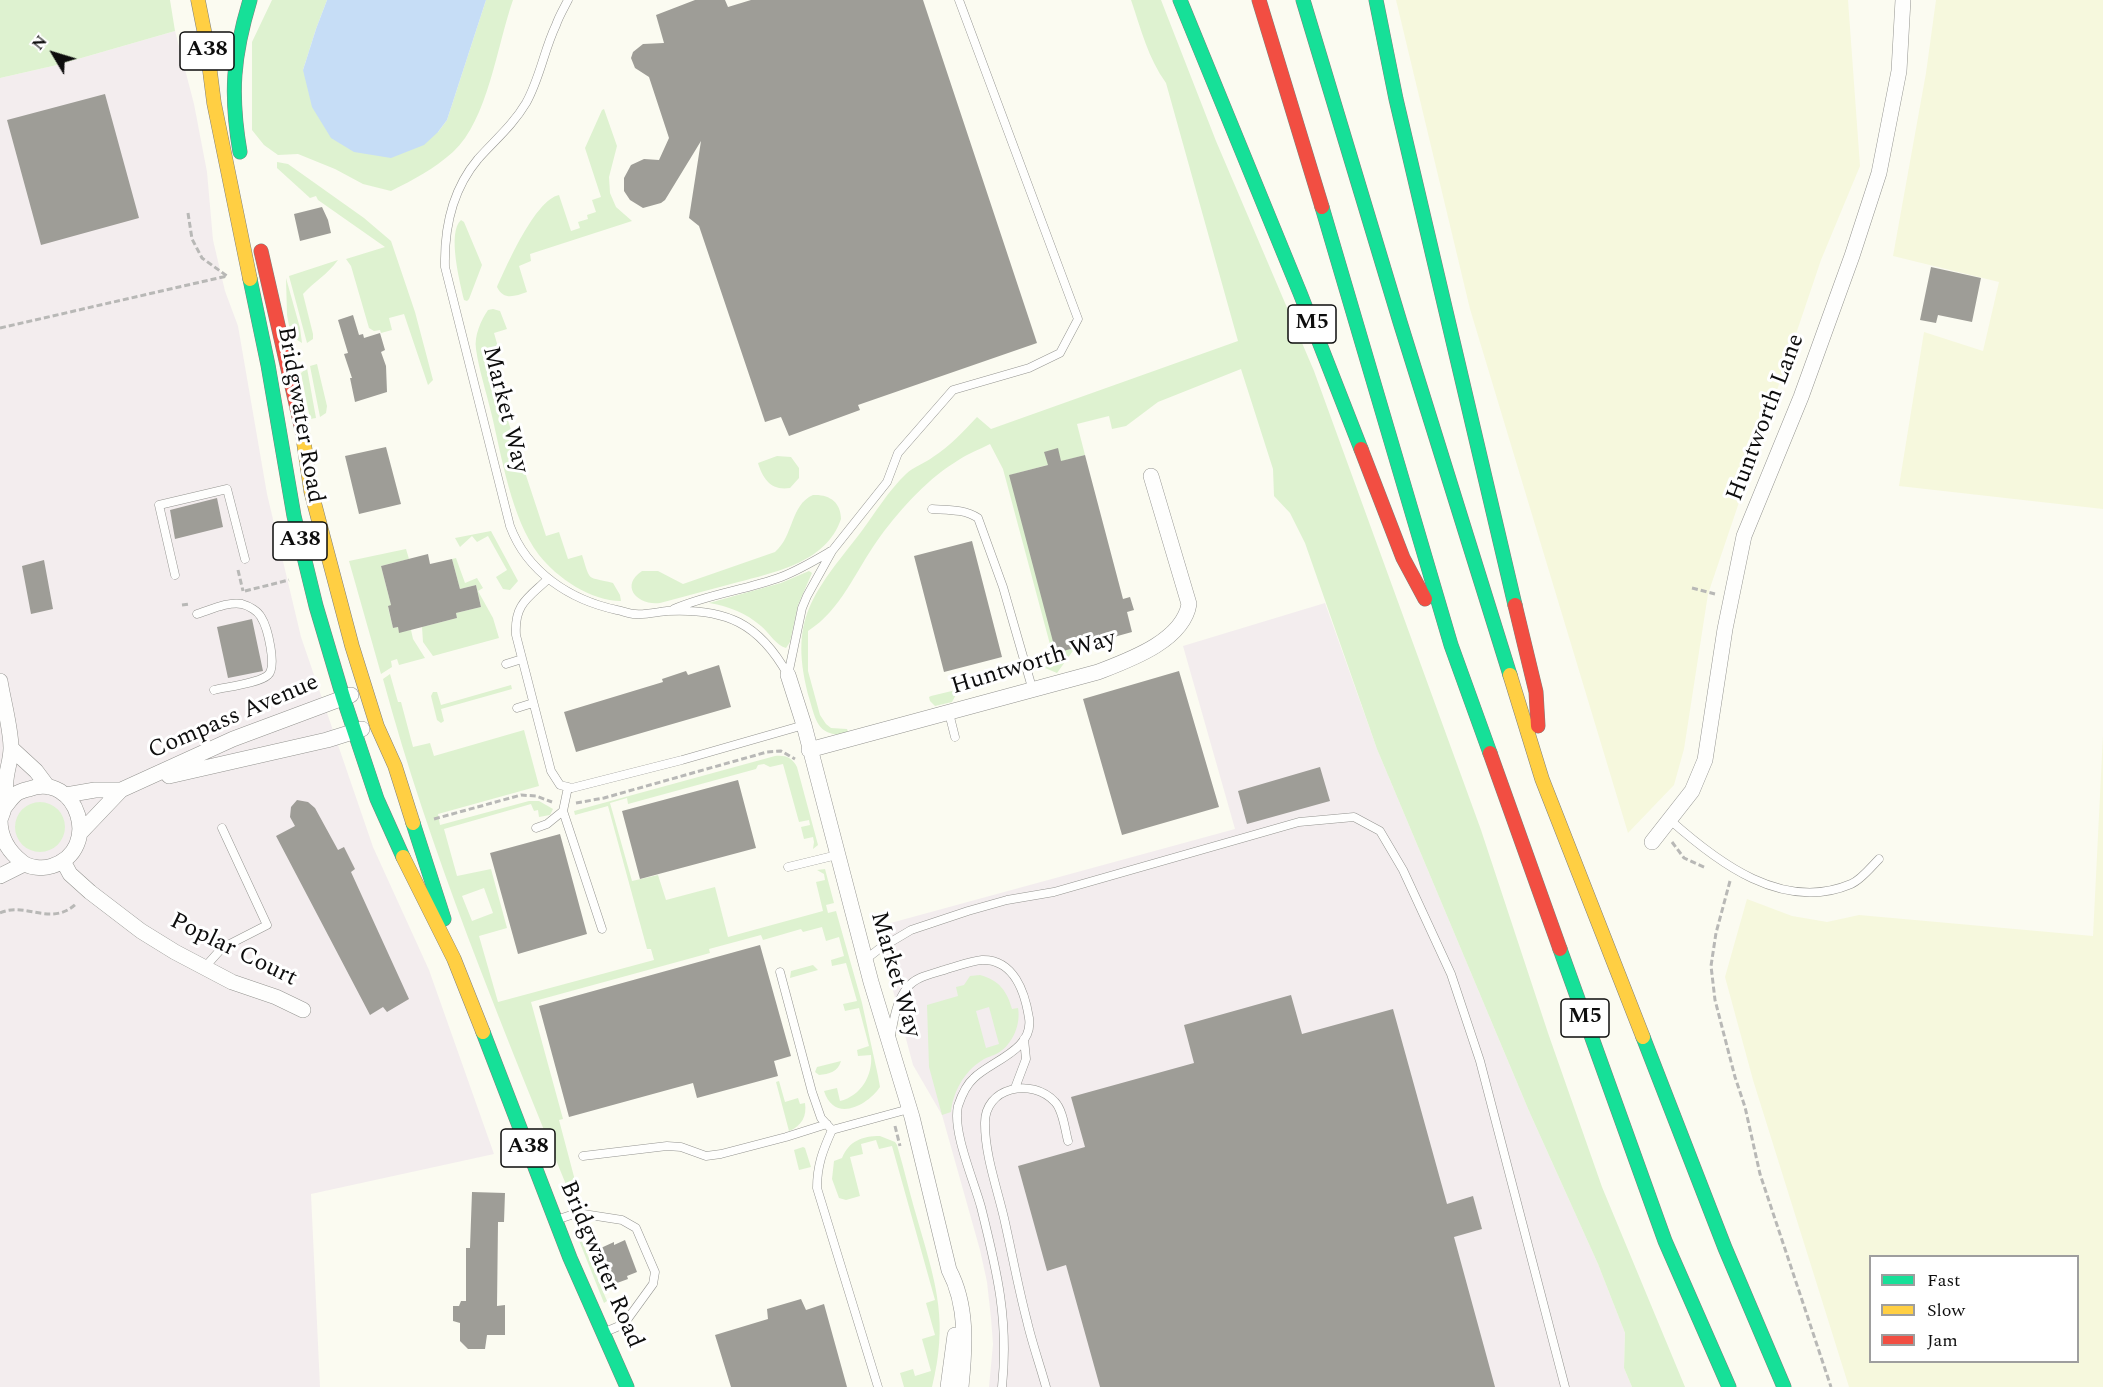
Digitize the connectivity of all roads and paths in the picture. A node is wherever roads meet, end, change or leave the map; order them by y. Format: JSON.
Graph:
{"nodes":[{"id":1,"x":198,"y":0,"type":"edge"},
{"id":2,"x":250,"y":0,"type":"edge"},
{"id":3,"x":568,"y":0,"type":"edge"},
{"id":4,"x":959,"y":0,"type":"edge"},
{"id":5,"x":1180,"y":0,"type":"edge"},
{"id":6,"x":1259,"y":0,"type":"edge"},
{"id":7,"x":1303,"y":0,"type":"edge"},
{"id":8,"x":1376,"y":0,"type":"edge"},
{"id":9,"x":1903,"y":0,"type":"edge"},
{"id":10,"x":243,"y":170,"type":"dead end"},
{"id":11,"x":188,"y":213,"type":"dead end"},
{"id":12,"x":258,"y":237,"type":"dead end"},
{"id":13,"x":0,"y":328,"type":"edge"},
{"id":14,"x":1151,"y":476,"type":"dead end"},
{"id":15,"x":932,"y":509,"type":"dead end"},
{"id":16,"x":832,"y":550,"type":"junction"},
{"id":17,"x":245,"y":559,"type":"dead end"},
{"id":18,"x":236,"y":561,"type":"dead end"},
{"id":19,"x":175,"y":575,"type":"dead end"},
{"id":20,"x":548,"y":579,"type":"junction"},
{"id":21,"x":1692,"y":588,"type":"dead end"},
{"id":22,"x":243,"y":591,"type":"dead end"},
{"id":23,"x":1731,"y":596,"type":"junction"},
{"id":24,"x":668,"y":611,"type":"junction"},
{"id":25,"x":197,"y":614,"type":"dead end"},
{"id":26,"x":1451,"y":645,"type":"junction"},
{"id":27,"x":522,"y":659,"type":"junction"},
{"id":28,"x":506,"y":664,"type":"dead end"},
{"id":29,"x":788,"y":675,"type":"junction"},
{"id":30,"x":0,"y":681,"type":"edge"},
{"id":31,"x":214,"y":690,"type":"dead end"},
{"id":32,"x":365,"y":691,"type":"junction"},
{"id":33,"x":1033,"y":691,"type":"junction"},
{"id":34,"x":343,"y":697,"type":"junction"},
{"id":35,"x":533,"y":704,"type":"junction"},
{"id":36,"x":517,"y":708,"type":"dead end"},
{"id":37,"x":949,"y":713,"type":"junction"},
{"id":38,"x":804,"y":725,"type":"junction"},
{"id":39,"x":377,"y":726,"type":"junction"},
{"id":40,"x":354,"y":731,"type":"junction"},
{"id":41,"x":955,"y":737,"type":"dead end"},
{"id":42,"x":11,"y":748,"type":"junction"},
{"id":43,"x":809,"y":750,"type":"junction"},
{"id":44,"x":1542,"y":779,"type":"junction"},
{"id":45,"x":143,"y":782,"type":"junction"},
{"id":46,"x":48,"y":787,"type":"junction"},
{"id":47,"x":568,"y":787,"type":"junction"},
{"id":48,"x":122,"y":790,"type":"junction"},
{"id":49,"x":66,"y":795,"type":"junction"},
{"id":50,"x":4,"y":808,"type":"junction"},
{"id":51,"x":563,"y":811,"type":"junction"},
{"id":52,"x":1666,"y":823,"type":"junction"},
{"id":53,"x":222,"y":828,"type":"dead end"},
{"id":54,"x":536,"y":828,"type":"dead end"},
{"id":55,"x":81,"y":832,"type":"junction"},
{"id":56,"x":0,"y":833,"type":"edge"},
{"id":57,"x":1652,"y":842,"type":"dead end"},
{"id":58,"x":837,"y":855,"type":"junction"},
{"id":59,"x":1879,"y":859,"type":"dead end"},
{"id":60,"x":63,"y":861,"type":"junction"},
{"id":61,"x":24,"y":864,"type":"junction"},
{"id":62,"x":788,"y":867,"type":"dead end"},
{"id":63,"x":1708,"y":868,"type":"dead end"},
{"id":64,"x":0,"y":876,"type":"edge"},
{"id":65,"x":1731,"y":877,"type":"dead end"},
{"id":66,"x":87,"y":890,"type":"junction"},
{"id":67,"x":0,"y":913,"type":"edge"},
{"id":68,"x":602,"y":929,"type":"dead end"},
{"id":69,"x":454,"y":959,"type":"junction"},
{"id":70,"x":866,"y":960,"type":"junction"},
{"id":71,"x":205,"y":967,"type":"junction"},
{"id":72,"x":780,"y":972,"type":"dead end"},
{"id":73,"x":303,"y":1010,"type":"dead end"},
{"id":74,"x":1024,"y":1039,"type":"junction"},
{"id":75,"x":889,"y":1041,"type":"junction"},
{"id":76,"x":1015,"y":1088,"type":"junction"},
{"id":77,"x":909,"y":1109,"type":"junction"},
{"id":78,"x":830,"y":1127,"type":"junction"},
{"id":79,"x":1068,"y":1141,"type":"dead end"},
{"id":80,"x":583,"y":1156,"type":"dead end"},
{"id":81,"x":555,"y":1220,"type":"junction"},
{"id":82,"x":958,"y":1287,"type":"junction"},
{"id":83,"x":604,"y":1335,"type":"junction"},
{"id":84,"x":633,"y":1385,"type":"edge"},
{"id":85,"x":878,"y":1387,"type":"edge"},
{"id":86,"x":948,"y":1387,"type":"edge"},
{"id":87,"x":961,"y":1387,"type":"edge"},
{"id":88,"x":1002,"y":1387,"type":"edge"},
{"id":89,"x":1046,"y":1387,"type":"edge"},
{"id":90,"x":1565,"y":1387,"type":"edge"},
{"id":91,"x":1730,"y":1387,"type":"edge"},
{"id":92,"x":1784,"y":1387,"type":"edge"},
{"id":93,"x":1831,"y":1387,"type":"edge"}],
"edges":[{"from":1,"to":34,"type":"main road","name":"Bridgwater Road","number":"A38"},
{"from":2,"to":10,"type":"main road","number":"A38"},
{"from":3,"to":20,"type":"lane","name":"Market Way"},
{"from":4,"to":16,"type":"lane","name":"Market Way"},
{"from":5,"to":26,"type":"main road","number":"M5"},
{"from":6,"to":26,"type":"main road","number":"M5"},
{"from":7,"to":44,"type":"main road","number":"M5"},
{"from":8,"to":44,"type":"main road","number":"M5"},
{"from":9,"to":23,"type":"street","name":"Huntworth Lane"},
{"from":11,"to":13,"type":"path"},
{"from":12,"to":32,"type":"main road","name":"Bridgwater Road","number":"A38"},
{"from":14,"to":33,"type":"street","name":"Huntworth Way"},
{"from":15,"to":33,"type":"lane"},
{"from":16,"to":24,"type":"lane"},
{"from":16,"to":29,"type":"lane","name":"Market Way"},
{"from":17,"to":19,"type":"lane"},
{"from":18,"to":22,"type":"path"},
{"from":20,"to":24,"type":"lane","name":"Market Way"},
{"from":20,"to":27,"type":"lane"},
{"from":21,"to":23,"type":"path"},
{"from":23,"to":52,"type":"street","name":"Huntworth Lane"},
{"from":24,"to":29,"type":"lane","name":"Market Way"},
{"from":25,"to":31,"type":"lane"},
{"from":26,"to":91,"type":"main road","number":"M5"},
{"from":27,"to":28,"type":"lane"},
{"from":27,"to":35,"type":"lane"},
{"from":29,"to":38,"type":"street","name":"Market Way"},
{"from":30,"to":42,"type":"street"},
{"from":32,"to":34,"type":"street","name":"Compass Avenue"},
{"from":32,"to":39,"type":"main road","name":"Bridgwater Road","number":"A38"},
{"from":33,"to":37,"type":"street","name":"Huntworth Way"},
{"from":34,"to":40,"type":"main road","name":"Bridgwater Road","number":"A38"},
{"from":34,"to":45,"type":"street","name":"Compass Avenue"},
{"from":35,"to":36,"type":"lane"},
{"from":35,"to":47,"type":"lane"},
{"from":37,"to":41,"type":"lane"},
{"from":37,"to":43,"type":"street","name":"Huntworth Way"},
{"from":38,"to":43,"type":"street","name":"Market Way"},
{"from":38,"to":47,"type":"lane"},
{"from":39,"to":40,"type":"street","name":"Compass Avenue"},
{"from":39,"to":69,"type":"main road","name":"Bridgwater Road","number":"A38"},
{"from":40,"to":45,"type":"street","name":"Compass Avenue"},
{"from":40,"to":69,"type":"main road","name":"Bridgwater Road","number":"A38"},
{"from":42,"to":46,"type":"street"},
{"from":42,"to":50,"type":"street"},
{"from":43,"to":58,"type":"street","name":"Market Way"},
{"from":44,"to":92,"type":"main road","number":"M5"},
{"from":45,"to":48,"type":"street","name":"Compass Avenue"},
{"from":46,"to":49,"type":"street"},
{"from":46,"to":50,"type":"street"},
{"from":47,"to":51,"type":"lane"},
{"from":48,"to":49,"type":"street","name":"Compass Avenue"},
{"from":48,"to":55,"type":"street","name":"Compass Avenue"},
{"from":49,"to":55,"type":"street"},
{"from":50,"to":56,"type":"street"},
{"from":51,"to":54,"type":"lane"},
{"from":51,"to":68,"type":"lane"},
{"from":52,"to":57,"type":"street","name":"Huntworth Lane"},
{"from":52,"to":59,"type":"lane"},
{"from":52,"to":63,"type":"path"},
{"from":53,"to":71,"type":"lane"},
{"from":55,"to":60,"type":"street"},
{"from":56,"to":61,"type":"street"},
{"from":58,"to":62,"type":"lane"},
{"from":58,"to":70,"type":"street","name":"Market Way"},
{"from":60,"to":61,"type":"street"},
{"from":60,"to":66,"type":"street","name":"Poplar Court"},
{"from":61,"to":64,"type":"street"},
{"from":65,"to":93,"type":"path"},
{"from":66,"to":67,"type":"path"},
{"from":66,"to":71,"type":"street","name":"Poplar Court"},
{"from":69,"to":81,"type":"main road","name":"Bridgwater Road","number":"A38"},
{"from":70,"to":75,"type":"street","name":"Market Way"},
{"from":70,"to":90,"type":"lane"},
{"from":71,"to":73,"type":"street","name":"Poplar Court"},
{"from":72,"to":78,"type":"lane"},
{"from":74,"to":75,"type":"lane"},
{"from":74,"to":76,"type":"lane"},
{"from":74,"to":88,"type":"lane"},
{"from":75,"to":77,"type":"street","name":"Market Way"},
{"from":76,"to":79,"type":"lane"},
{"from":76,"to":89,"type":"lane"},
{"from":77,"to":78,"type":"lane"},
{"from":77,"to":82,"type":"street","name":"Market Way"},
{"from":78,"to":80,"type":"lane"},
{"from":78,"to":85,"type":"lane"},
{"from":81,"to":83,"type":"main road","name":"Bridgwater Road","number":"A38"},
{"from":81,"to":83,"type":"lane"},
{"from":82,"to":86,"type":"street","name":"Market Way"},
{"from":82,"to":87,"type":"street","name":"Market Way"},
{"from":83,"to":84,"type":"main road","number":"A38"}]}
